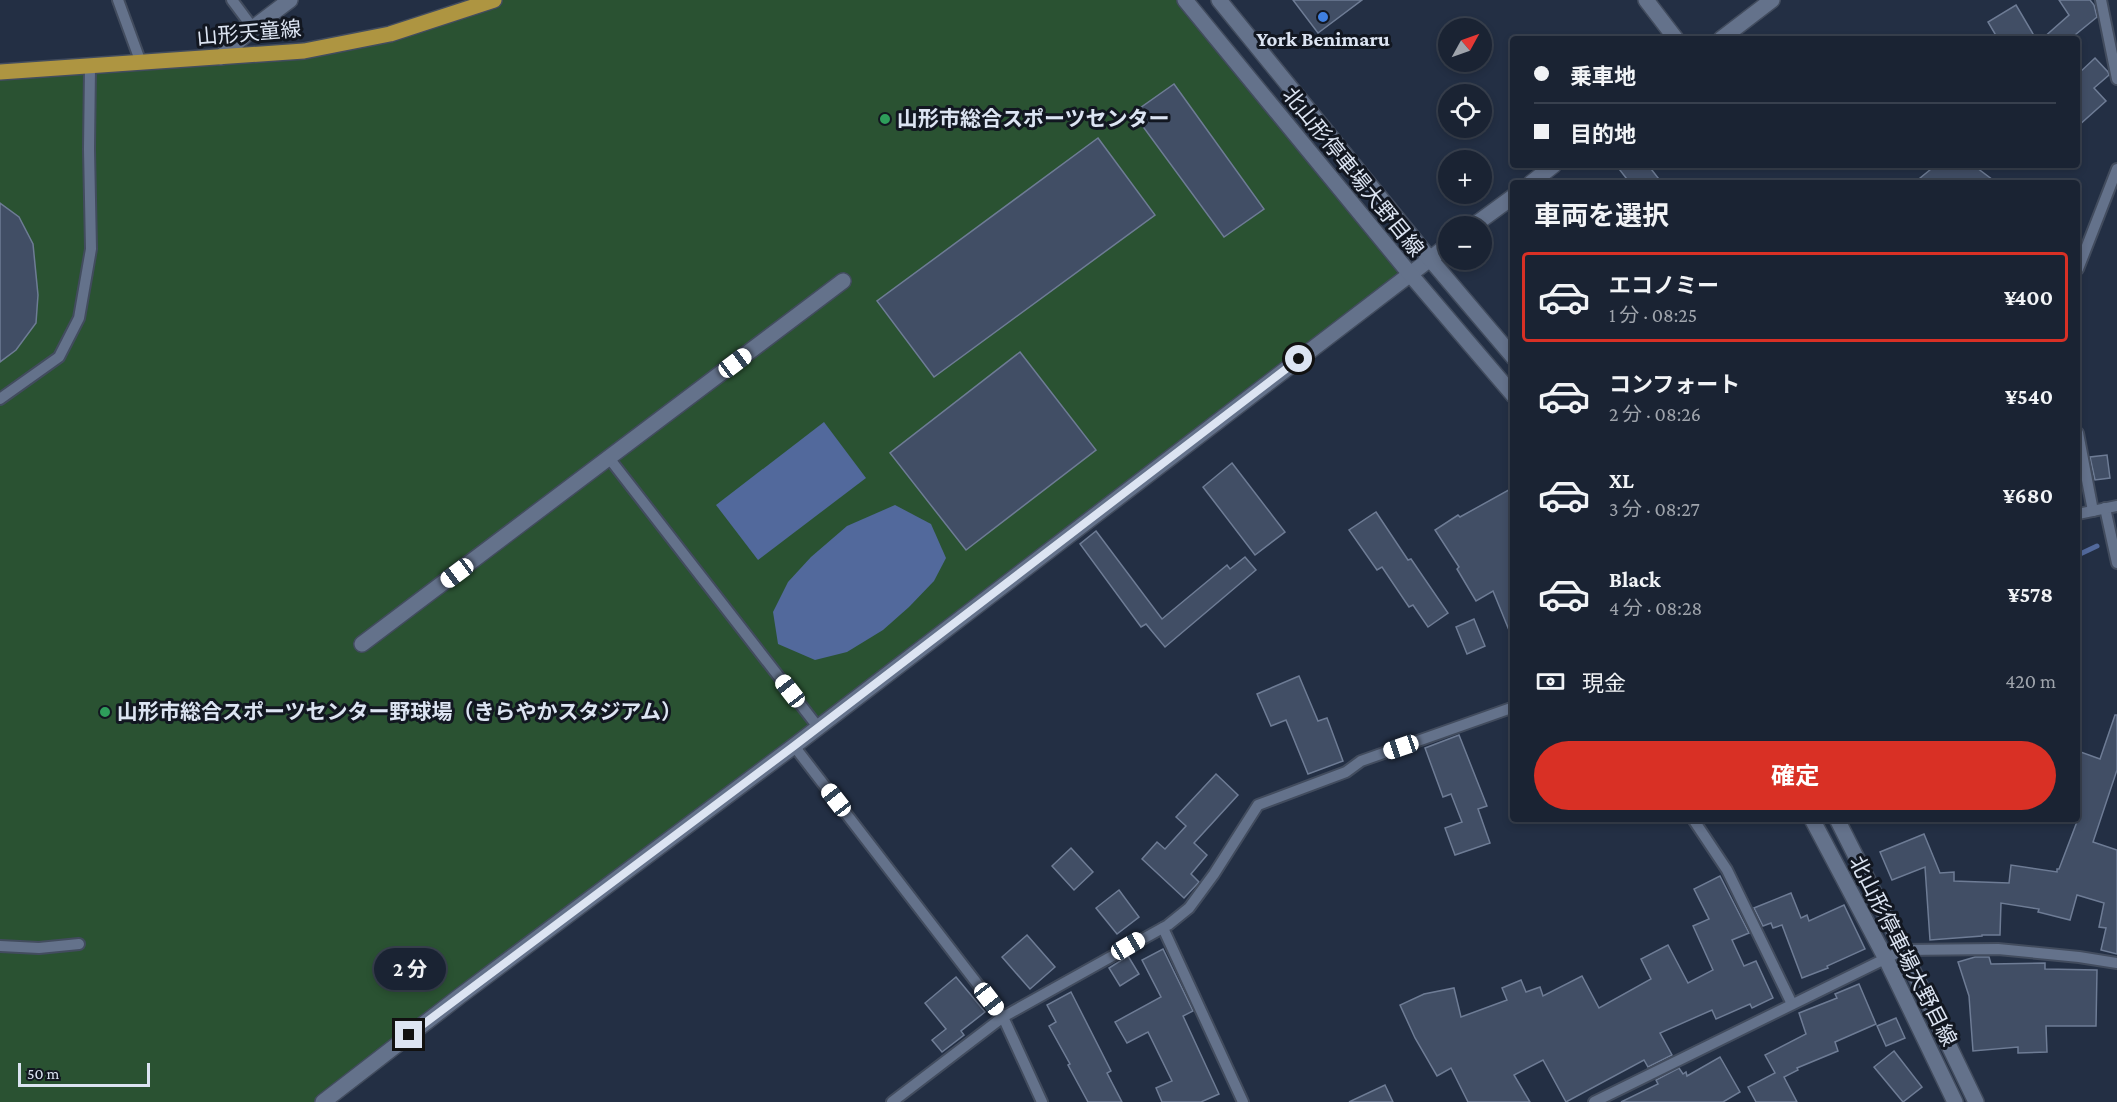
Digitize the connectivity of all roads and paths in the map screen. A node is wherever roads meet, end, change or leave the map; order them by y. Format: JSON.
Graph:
{"nodes":[{"id":1,"x":118,"y":0,"type":"edge"},
{"id":2,"x":232,"y":0,"type":"edge"},
{"id":3,"x":290,"y":0,"type":"edge"},
{"id":4,"x":494,"y":0,"type":"edge"},
{"id":5,"x":1185,"y":0,"type":"edge"},
{"id":6,"x":1219,"y":0,"type":"edge"},
{"id":7,"x":1646,"y":0,"type":"edge"},
{"id":8,"x":1772,"y":0,"type":"edge"},
{"id":9,"x":2101,"y":0,"type":"edge"},
{"id":10,"x":253,"y":28,"type":"junction"},
{"id":11,"x":1674,"y":36,"type":"edge"},
{"id":12,"x":1725,"y":36,"type":"edge"},
{"id":13,"x":221,"y":57,"type":"junction"},
{"id":14,"x":141,"y":63,"type":"junction"},
{"id":15,"x":90,"y":67,"type":"junction"},
{"id":16,"x":0,"y":72,"type":"edge"},
{"id":17,"x":2117,"y":79,"type":"edge"},
{"id":18,"x":1550,"y":168,"type":"edge"},
{"id":19,"x":2117,"y":169,"type":"edge"},
{"id":20,"x":1535,"y":180,"type":"edge"},
{"id":21,"x":1510,"y":199,"type":"edge"},
{"id":22,"x":1487,"y":216,"type":"edge"},
{"id":23,"x":1438,"y":253,"type":"edge"},
{"id":24,"x":1430,"y":259,"type":"junction"},
{"id":25,"x":2080,"y":264,"type":"edge"},
{"id":26,"x":1410,"y":274,"type":"junction"},
{"id":27,"x":843,"y":281,"type":"dead end"},
{"id":28,"x":1510,"y":352,"type":"edge"},
{"id":29,"x":1510,"y":391,"type":"edge"},
{"id":30,"x":0,"y":399,"type":"edge"},
{"id":31,"x":2080,"y":443,"type":"edge"},
{"id":32,"x":609,"y":458,"type":"junction"},
{"id":33,"x":2117,"y":506,"type":"edge"},
{"id":34,"x":2105,"y":508,"type":"junction"},
{"id":35,"x":2093,"y":511,"type":"junction"},
{"id":36,"x":2080,"y":514,"type":"edge"},
{"id":37,"x":2117,"y":563,"type":"edge"},
{"id":38,"x":362,"y":644,"type":"dead end"},
{"id":39,"x":1510,"y":708,"type":"edge"},
{"id":40,"x":819,"y":727,"type":"junction"},
{"id":41,"x":794,"y":746,"type":"junction"},
{"id":42,"x":1695,"y":822,"type":"edge"},
{"id":43,"x":1814,"y":822,"type":"edge"},
{"id":44,"x":1839,"y":822,"type":"edge"},
{"id":45,"x":1162,"y":928,"type":"junction"},
{"id":46,"x":79,"y":944,"type":"dead end"},
{"id":47,"x":0,"y":946,"type":"edge"},
{"id":48,"x":1903,"y":950,"type":"junction"},
{"id":49,"x":1886,"y":959,"type":"junction"},
{"id":50,"x":2117,"y":963,"type":"edge"},
{"id":51,"x":1792,"y":1004,"type":"junction"},
{"id":52,"x":1003,"y":1017,"type":"junction"},
{"id":53,"x":323,"y":1102,"type":"edge"},
{"id":54,"x":892,"y":1102,"type":"edge"},
{"id":55,"x":1042,"y":1102,"type":"edge"},
{"id":56,"x":1243,"y":1102,"type":"edge"},
{"id":57,"x":1594,"y":1102,"type":"edge"},
{"id":58,"x":1955,"y":1102,"type":"edge"},
{"id":59,"x":1976,"y":1102,"type":"edge"}],
"edges":[{"from":1,"to":14,"type":"lane"},
{"from":2,"to":10,"type":"lane"},
{"from":3,"to":10,"type":"street"},
{"from":4,"to":13,"type":"main road","name":"山形天童線"},
{"from":5,"to":26,"type":"street","name":"北山形停車場大野目線"},
{"from":6,"to":24,"type":"street","name":"北山形停車場大野目線"},
{"from":7,"to":11,"type":"street"},
{"from":8,"to":12,"type":"street"},
{"from":9,"to":17,"type":"lane"},
{"from":10,"to":13,"type":"street"},
{"from":13,"to":14,"type":"main road","name":"山形天童線"},
{"from":14,"to":15,"type":"main road","name":"山形天童線"},
{"from":15,"to":16,"type":"main road","name":"山形天童線"},
{"from":15,"to":30,"type":"lane"},
{"from":18,"to":20,"type":"street"},
{"from":19,"to":25,"type":"lane"},
{"from":21,"to":22,"type":"street"},
{"from":23,"to":24,"type":"street"},
{"from":24,"to":26,"type":"street"},
{"from":24,"to":28,"type":"street","name":"北山形停車場大野目線"},
{"from":26,"to":29,"type":"street","name":"北山形停車場大野目線"},
{"from":26,"to":40,"type":"street"},
{"from":27,"to":32,"type":"street"},
{"from":31,"to":35,"type":"lane"},
{"from":32,"to":38,"type":"street"},
{"from":32,"to":40,"type":"lane"},
{"from":33,"to":34,"type":"lane"},
{"from":34,"to":35,"type":"lane"},
{"from":34,"to":37,"type":"lane"},
{"from":35,"to":36,"type":"lane"},
{"from":39,"to":45,"type":"lane"},
{"from":40,"to":41,"type":"street"},
{"from":41,"to":52,"type":"lane"},
{"from":41,"to":53,"type":"street"},
{"from":42,"to":51,"type":"lane"},
{"from":43,"to":49,"type":"street","name":"北山形停車場大野目線"},
{"from":44,"to":48,"type":"street","name":"北山形停車場大野目線"},
{"from":45,"to":52,"type":"lane"},
{"from":45,"to":56,"type":"lane"},
{"from":46,"to":47,"type":"lane"},
{"from":48,"to":49,"type":"lane"},
{"from":48,"to":50,"type":"lane"},
{"from":48,"to":59,"type":"street","name":"北山形停車場大野目線"},
{"from":49,"to":51,"type":"lane"},
{"from":49,"to":58,"type":"street","name":"北山形停車場大野目線"},
{"from":51,"to":57,"type":"lane"},
{"from":52,"to":54,"type":"lane"},
{"from":52,"to":55,"type":"lane"}]}
